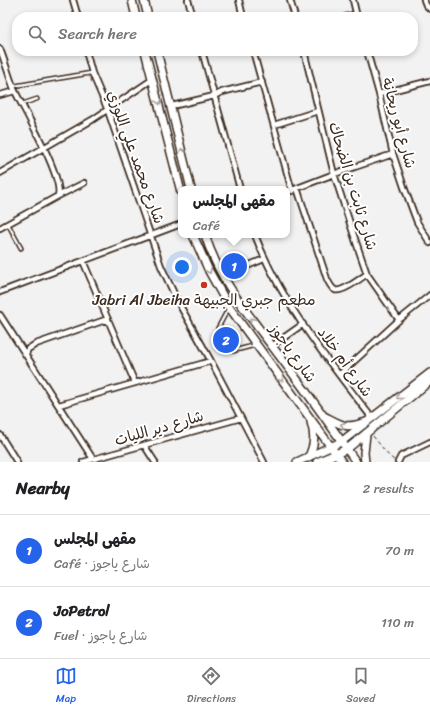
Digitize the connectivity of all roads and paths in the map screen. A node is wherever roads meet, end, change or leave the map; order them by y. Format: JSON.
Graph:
{"nodes":[{"id":1,"x":74,"y":0,"type":"edge"},
{"id":2,"x":132,"y":0,"type":"edge"},
{"id":3,"x":144,"y":0,"type":"edge"},
{"id":4,"x":188,"y":0,"type":"edge"},
{"id":5,"x":239,"y":0,"type":"edge"},
{"id":6,"x":290,"y":0,"type":"edge"},
{"id":7,"x":353,"y":0,"type":"edge"},
{"id":8,"x":424,"y":0,"type":"edge"},
{"id":9,"x":430,"y":9,"type":"edge"},
{"id":10,"x":77,"y":12,"type":"edge"},
{"id":11,"x":135,"y":12,"type":"edge"},
{"id":12,"x":147,"y":12,"type":"edge"},
{"id":13,"x":192,"y":12,"type":"edge"},
{"id":14,"x":243,"y":12,"type":"edge"},
{"id":15,"x":294,"y":12,"type":"edge"},
{"id":16,"x":356,"y":12,"type":"edge"},
{"id":17,"x":0,"y":49,"type":"edge"},
{"id":18,"x":87,"y":56,"type":"edge"},
{"id":19,"x":146,"y":56,"type":"edge"},
{"id":20,"x":158,"y":56,"type":"edge"},
{"id":21,"x":203,"y":56,"type":"edge"},
{"id":22,"x":254,"y":56,"type":"edge"},
{"id":23,"x":305,"y":56,"type":"edge"},
{"id":24,"x":368,"y":56,"type":"edge"},
{"id":25,"x":92,"y":73,"type":"junction"},
{"id":26,"x":153,"y":79,"type":"junction"},
{"id":27,"x":430,"y":80,"type":"edge"},
{"id":28,"x":262,"y":82,"type":"junction"},
{"id":29,"x":14,"y":89,"type":"junction"},
{"id":30,"x":379,"y":94,"type":"junction"},
{"id":31,"x":0,"y":95,"type":"edge"},
{"id":32,"x":214,"y":96,"type":"junction"},
{"id":33,"x":37,"y":99,"type":"dead end"},
{"id":34,"x":22,"y":104,"type":"junction"},
{"id":35,"x":172,"y":106,"type":"junction"},
{"id":36,"x":107,"y":108,"type":"junction"},
{"id":37,"x":318,"y":111,"type":"junction"},
{"id":38,"x":274,"y":125,"type":"junction"},
{"id":39,"x":44,"y":148,"type":"junction"},
{"id":40,"x":393,"y":154,"type":"junction"},
{"id":41,"x":0,"y":173,"type":"edge"},
{"id":42,"x":334,"y":174,"type":"junction"},
{"id":43,"x":84,"y":182,"type":"dead end"},
{"id":44,"x":180,"y":186,"type":"edge"},
{"id":45,"x":191,"y":186,"type":"edge"},
{"id":46,"x":239,"y":186,"type":"edge"},
{"id":47,"x":289,"y":186,"type":"edge"},
{"id":48,"x":297,"y":188,"type":"junction"},
{"id":49,"x":290,"y":192,"type":"edge"},
{"id":50,"x":58,"y":196,"type":"junction"},
{"id":51,"x":8,"y":224,"type":"junction"},
{"id":52,"x":178,"y":225,"type":"edge"},
{"id":53,"x":0,"y":228,"type":"edge"},
{"id":54,"x":151,"y":236,"type":"junction"},
{"id":55,"x":194,"y":238,"type":"edge"},
{"id":56,"x":206,"y":238,"type":"edge"},
{"id":57,"x":256,"y":238,"type":"edge"},
{"id":58,"x":430,"y":243,"type":"edge"},
{"id":59,"x":21,"y":248,"type":"dead end"},
{"id":60,"x":264,"y":259,"type":"junction"},
{"id":61,"x":83,"y":260,"type":"junction"},
{"id":62,"x":367,"y":274,"type":"junction"},
{"id":63,"x":223,"y":276,"type":"junction"},
{"id":64,"x":0,"y":292,"type":"edge"},
{"id":65,"x":430,"y":294,"type":"edge"},
{"id":66,"x":229,"y":307,"type":"junction"},
{"id":67,"x":0,"y":315,"type":"edge"},
{"id":68,"x":108,"y":319,"type":"junction"},
{"id":69,"x":399,"y":320,"type":"junction"},
{"id":70,"x":303,"y":324,"type":"junction"},
{"id":71,"x":218,"y":328,"type":"dead end"},
{"id":72,"x":256,"y":345,"type":"junction"},
{"id":73,"x":272,"y":346,"type":"junction"},
{"id":74,"x":233,"y":351,"type":"dead end"},
{"id":75,"x":26,"y":354,"type":"junction"},
{"id":76,"x":211,"y":361,"type":"junction"},
{"id":77,"x":430,"y":373,"type":"edge"},
{"id":78,"x":339,"y":375,"type":"junction"},
{"id":79,"x":430,"y":381,"type":"edge"},
{"id":80,"x":135,"y":383,"type":"junction"},
{"id":81,"x":59,"y":405,"type":"junction"},
{"id":82,"x":307,"y":414,"type":"junction"},
{"id":83,"x":321,"y":414,"type":"junction"},
{"id":84,"x":241,"y":418,"type":"junction"},
{"id":85,"x":369,"y":420,"type":"junction"},
{"id":86,"x":367,"y":432,"type":"junction"},
{"id":87,"x":0,"y":435,"type":"edge"},
{"id":88,"x":341,"y":442,"type":"junction"},
{"id":89,"x":430,"y":442,"type":"edge"},
{"id":90,"x":144,"y":445,"type":"junction"},
{"id":91,"x":331,"y":446,"type":"junction"},
{"id":92,"x":347,"y":449,"type":"junction"},
{"id":93,"x":337,"y":454,"type":"junction"},
{"id":94,"x":308,"y":458,"type":"junction"},
{"id":95,"x":93,"y":459,"type":"junction"},
{"id":96,"x":398,"y":461,"type":"edge"},
{"id":97,"x":17,"y":462,"type":"edge"},
{"id":98,"x":83,"y":462,"type":"edge"},
{"id":99,"x":155,"y":462,"type":"edge"},
{"id":100,"x":264,"y":462,"type":"edge"},
{"id":101,"x":297,"y":462,"type":"edge"},
{"id":102,"x":317,"y":462,"type":"edge"},
{"id":103,"x":342,"y":462,"type":"edge"},
{"id":104,"x":356,"y":462,"type":"edge"},
{"id":105,"x":365,"y":462,"type":"edge"}],
"edges":[{"from":1,"to":10,"type":"street"},
{"from":2,"to":11,"type":"main road"},
{"from":3,"to":12,"type":"main road"},
{"from":4,"to":13,"type":"street"},
{"from":5,"to":14,"type":"street"},
{"from":6,"to":15,"type":"street"},
{"from":7,"to":16,"type":"street"},
{"from":8,"to":9,"type":"street"},
{"from":17,"to":29,"type":"street"},
{"from":18,"to":25,"type":"street","name":"شارع محمد علي اللوزي"},
{"from":19,"to":26,"type":"main road"},
{"from":20,"to":35,"type":"main road"},
{"from":21,"to":32,"type":"street"},
{"from":22,"to":28,"type":"street"},
{"from":23,"to":37,"type":"street","name":"شارع ثابت بن الضحاك"},
{"from":24,"to":30,"type":"street","name":"شارع أبو ريحانة"},
{"from":25,"to":29,"type":"lane"},
{"from":25,"to":36,"type":"street","name":"شارع محمد علي اللوزي"},
{"from":26,"to":36,"type":"street"},
{"from":26,"to":44,"type":"main road","one_way":true},
{"from":27,"to":30,"type":"street"},
{"from":28,"to":32,"type":"street"},
{"from":28,"to":38,"type":"street"},
{"from":29,"to":31,"type":"street"},
{"from":29,"to":34,"type":"street"},
{"from":30,"to":40,"type":"street","name":"شارع أبو ريحانة"},
{"from":32,"to":35,"type":"street"},
{"from":32,"to":46,"type":"street"},
{"from":33,"to":34,"type":"lane"},
{"from":34,"to":39,"type":"street"},
{"from":45,"to":35,"type":"main road","one_way":true},
{"from":36,"to":39,"type":"street"},
{"from":36,"to":54,"type":"street","name":"شارع محمد علي اللوزي"},
{"from":37,"to":38,"type":"street"},
{"from":37,"to":42,"type":"street","name":"شارع ثابت بن الضحاك"},
{"from":38,"to":47,"type":"street"},
{"from":39,"to":41,"type":"street"},
{"from":39,"to":50,"type":"street"},
{"from":40,"to":42,"type":"street"},
{"from":40,"to":58,"type":"street","name":"شارع أبو ريحانة"},
{"from":42,"to":48,"type":"street"},
{"from":42,"to":62,"type":"street","name":"شارع ثابت بن الضحاك"},
{"from":43,"to":50,"type":"street"},
{"from":48,"to":49,"type":"street"},
{"from":48,"to":62,"type":"street"},
{"from":50,"to":51,"type":"street"},
{"from":51,"to":53,"type":"street"},
{"from":51,"to":59,"type":"lane"},
{"from":52,"to":54,"type":"street"},
{"from":54,"to":61,"type":"street"},
{"from":54,"to":76,"type":"street","name":"شارع محمد علي اللوزي"},
{"from":55,"to":66,"type":"main road","name":"شارع ياجوز","one_way":true},
{"from":56,"to":63,"type":"main road","name":"شارع ياجوز"},
{"from":57,"to":60,"type":"street","name":"شارع أم خلاد"},
{"from":60,"to":63,"type":"street"},
{"from":60,"to":70,"type":"street","name":"شارع أم خلاد"},
{"from":61,"to":64,"type":"street"},
{"from":61,"to":68,"type":"street"},
{"from":62,"to":69,"type":"street","name":"شارع ثابت بن الضحاك"},
{"from":73,"to":63,"type":"main road","name":"شارع ياجوز","one_way":true},
{"from":65,"to":69,"type":"street"},
{"from":66,"to":71,"type":"lane"},
{"from":66,"to":72,"type":"main road","name":"شارع ياجوز"},
{"from":67,"to":75,"type":"street"},
{"from":68,"to":75,"type":"street"},
{"from":68,"to":80,"type":"street"},
{"from":69,"to":78,"type":"street"},
{"from":70,"to":73,"type":"street"},
{"from":70,"to":78,"type":"street","name":"شارع أم خلاد"},
{"from":72,"to":74,"type":"lane"},
{"from":72,"to":82,"type":"main road","name":"شارع ياجوز","one_way":true},
{"from":73,"to":83,"type":"main road","name":"شارع ياجوز"},
{"from":75,"to":81,"type":"street"},
{"from":76,"to":80,"type":"street"},
{"from":76,"to":84,"type":"street","name":"شارع محمد علي اللوزي"},
{"from":77,"to":85,"type":"main road","one_way":true},
{"from":78,"to":85,"type":"street","name":"شارع أم خلاد"},
{"from":79,"to":86,"type":"main road"},
{"from":80,"to":81,"type":"street"},
{"from":81,"to":95,"type":"street"},
{"from":82,"to":91,"type":"main road","name":"شارع ياجوز"},
{"from":82,"to":94,"type":"main road"},
{"from":85,"to":83,"type":"main road","one_way":true},
{"from":83,"to":88,"type":"main road","name":"شارع ياجوز"},
{"from":84,"to":90,"type":"street","name":"شارع دير الليات"},
{"from":84,"to":100,"type":"street","name":"شارع محمد علي اللوزي"},
{"from":85,"to":88,"type":"main road"},
{"from":86,"to":92,"type":"main road"},
{"from":86,"to":96,"type":"path"},
{"from":86,"to":105,"type":"main road"},
{"from":87,"to":97,"type":"street"},
{"from":88,"to":91,"type":"main road"},
{"from":88,"to":92,"type":"main road","name":"شارع ياجوز"},
{"from":89,"to":96,"type":"street"},
{"from":90,"to":95,"type":"street","name":"شارع دير الليات"},
{"from":90,"to":99,"type":"street"},
{"from":91,"to":93,"type":"main road","name":"شارع ياجوز"},
{"from":91,"to":94,"type":"main road"},
{"from":92,"to":93,"type":"main road"},
{"from":92,"to":104,"type":"main road","name":"شارع ياجوز"},
{"from":93,"to":102,"type":"main road"},
{"from":93,"to":103,"type":"main road","name":"شارع ياجوز"},
{"from":94,"to":101,"type":"main road"},
{"from":95,"to":98,"type":"street","name":"شارع دير الليات"}]}
